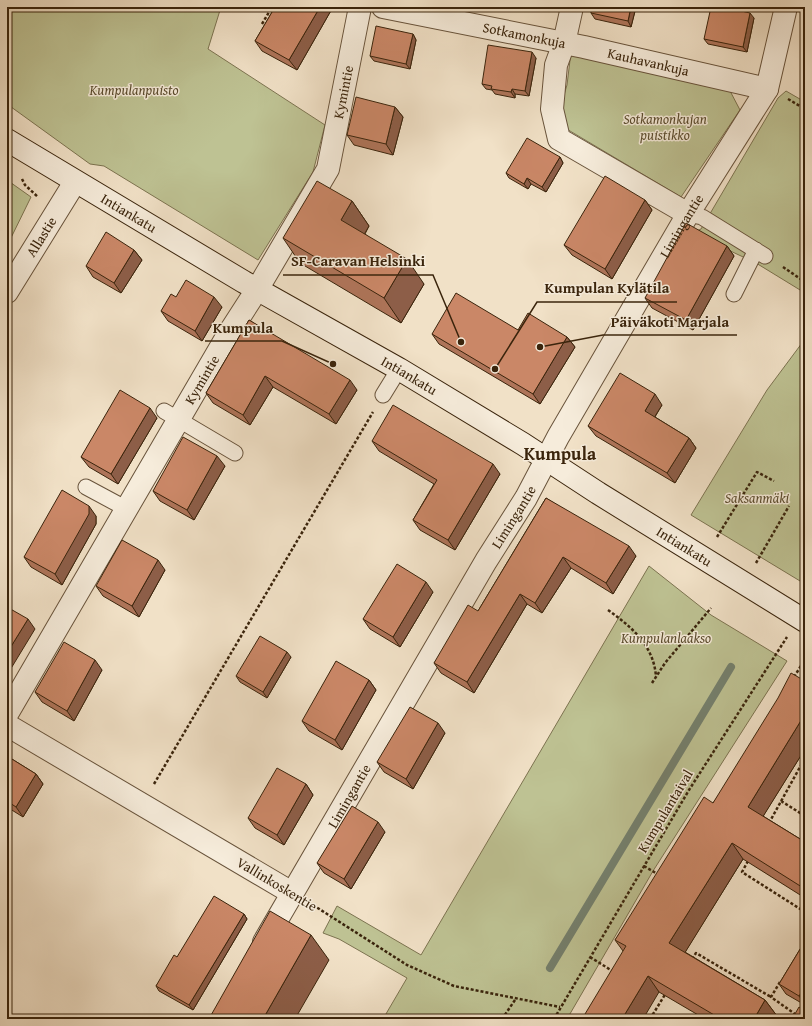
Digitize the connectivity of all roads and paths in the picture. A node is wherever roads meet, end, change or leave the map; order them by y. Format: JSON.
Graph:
{"nodes":[{"id":1,"x":272,"y":7,"type":"edge"},
{"id":2,"x":360,"y":7,"type":"edge"},
{"id":3,"x":383,"y":7,"type":"edge"},
{"id":4,"x":572,"y":7,"type":"edge"},
{"id":5,"x":786,"y":7,"type":"edge"},
{"id":6,"x":262,"y":24,"type":"dead end"},
{"id":7,"x":564,"y":43,"type":"junction"},
{"id":8,"x":767,"y":89,"type":"junction"},
{"id":9,"x":7,"y":140,"type":"edge"},
{"id":10,"x":75,"y":182,"type":"junction"},
{"id":11,"x":688,"y":214,"type":"junction"},
{"id":12,"x":761,"y":253,"type":"junction"},
{"id":13,"x":805,"y":282,"type":"edge"},
{"id":14,"x":258,"y":288,"type":"junction"},
{"id":15,"x":7,"y":292,"type":"edge"},
{"id":16,"x":734,"y":294,"type":"dead end"},
{"id":17,"x":399,"y":369,"type":"junction"},
{"id":18,"x":383,"y":394,"type":"joint"},
{"id":19,"x":172,"y":415,"type":"junction"},
{"id":20,"x":235,"y":453,"type":"dead end"},
{"id":21,"x":546,"y":460,"type":"junction"},
{"id":22,"x":774,"y":480,"type":"dead end"},
{"id":23,"x":86,"y":488,"type":"dead end"},
{"id":24,"x":789,"y":506,"type":"dead end"},
{"id":25,"x":127,"y":509,"type":"junction"},
{"id":26,"x":716,"y":539,"type":"dead end"},
{"id":27,"x":754,"y":566,"type":"dead end"},
{"id":28,"x":711,"y":608,"type":"dead end"},
{"id":29,"x":608,"y":610,"type":"dead end"},
{"id":30,"x":802,"y":619,"type":"edge"},
{"id":31,"x":804,"y":660,"type":"dead end"},
{"id":32,"x":656,"y":677,"type":"junction"},
{"id":33,"x":792,"y":681,"type":"edge"},
{"id":34,"x":652,"y":683,"type":"dead end"},
{"id":35,"x":7,"y":714,"type":"edge"},
{"id":36,"x":7,"y":724,"type":"edge"},
{"id":37,"x":805,"y":758,"type":"edge"},
{"id":38,"x":781,"y":801,"type":"junction"},
{"id":39,"x":143,"y":804,"type":"junction"},
{"id":40,"x":805,"y":816,"type":"edge"},
{"id":41,"x":768,"y":824,"type":"edge"},
{"id":42,"x":750,"y":858,"type":"edge"},
{"id":43,"x":644,"y":866,"type":"junction"},
{"id":44,"x":664,"y":879,"type":"edge"},
{"id":45,"x":292,"y":893,"type":"junction"},
{"id":46,"x":805,"y":912,"type":"edge"},
{"id":47,"x":590,"y":957,"type":"junction"},
{"id":48,"x":254,"y":959,"type":"edge"},
{"id":49,"x":687,"y":965,"type":"edge"},
{"id":50,"x":616,"y":973,"type":"edge"},
{"id":51,"x":784,"y":977,"type":"edge"},
{"id":52,"x":669,"y":989,"type":"edge"},
{"id":53,"x":771,"y":997,"type":"junction"},
{"id":54,"x":515,"y":1000,"type":"junction"},
{"id":55,"x":560,"y":1007,"type":"junction"},
{"id":56,"x":800,"y":1013,"type":"edge"},
{"id":57,"x":796,"y":1014,"type":"junction"},
{"id":58,"x":502,"y":1019,"type":"edge"},
{"id":59,"x":554,"y":1019,"type":"edge"},
{"id":60,"x":650,"y":1019,"type":"edge"},
{"id":61,"x":792,"y":1019,"type":"edge"}],
"edges":[{"from":1,"to":6,"type":"path"},
{"from":2,"to":14,"type":"street","name":"Kymintie"},
{"from":3,"to":7,"type":"street","name":"Sotkamonkuja"},
{"from":4,"to":7,"type":"street"},
{"from":5,"to":8,"type":"street","name":"Limingantie"},
{"from":7,"to":8,"type":"street","name":"Kauhavankuja"},
{"from":7,"to":11,"type":"street","name":"Sotkamonkuja"},
{"from":8,"to":11,"type":"street","name":"Limingantie"},
{"from":9,"to":10,"type":"street","name":"Intiankatu"},
{"from":10,"to":14,"type":"street","name":"Intiankatu"},
{"from":10,"to":15,"type":"street","name":"Allastie"},
{"from":11,"to":12,"type":"lane"},
{"from":11,"to":21,"type":"street","name":"Limingantie"},
{"from":12,"to":13,"type":"path"},
{"from":12,"to":16,"type":"lane"},
{"from":14,"to":17,"type":"street","name":"Intiankatu"},
{"from":14,"to":19,"type":"street","name":"Kymintie"},
{"from":17,"to":18,"type":"lane"},
{"from":17,"to":21,"type":"street","name":"Intiankatu"},
{"from":18,"to":39,"type":"path"},
{"from":19,"to":20,"type":"lane"},
{"from":19,"to":25,"type":"street","name":"Kymintie"},
{"from":21,"to":30,"type":"street","name":"Intiankatu"},
{"from":21,"to":45,"type":"street","name":"Limingantie"},
{"from":22,"to":26,"type":"path"},
{"from":23,"to":25,"type":"lane"},
{"from":24,"to":27,"type":"path"},
{"from":25,"to":35,"type":"street","name":"Kymintie"},
{"from":28,"to":32,"type":"path"},
{"from":29,"to":32,"type":"path"},
{"from":30,"to":43,"type":"path","name":"Kumpulantaival"},
{"from":31,"to":33,"type":"path"},
{"from":32,"to":34,"type":"path"},
{"from":36,"to":39,"type":"street","name":"Vallinkoskentie"},
{"from":37,"to":38,"type":"path"},
{"from":38,"to":40,"type":"path"},
{"from":38,"to":41,"type":"path"},
{"from":39,"to":45,"type":"street","name":"Vallinkoskentie"},
{"from":42,"to":46,"type":"path"},
{"from":43,"to":44,"type":"path"},
{"from":43,"to":47,"type":"path","name":"Kumpulantaival"},
{"from":45,"to":48,"type":"street","name":"Limingantie"},
{"from":45,"to":54,"type":"path","name":"Vallinkoskentie"},
{"from":47,"to":50,"type":"path"},
{"from":47,"to":55,"type":"path","name":"Kumpulantaival"},
{"from":49,"to":53,"type":"path"},
{"from":51,"to":53,"type":"path"},
{"from":52,"to":60,"type":"path"},
{"from":53,"to":57,"type":"path"},
{"from":54,"to":55,"type":"path","name":"Vallinkoskentie"},
{"from":54,"to":58,"type":"path"},
{"from":55,"to":59,"type":"path","name":"Kumpulantaival"},
{"from":56,"to":57,"type":"path"},
{"from":57,"to":61,"type":"path"}]}
